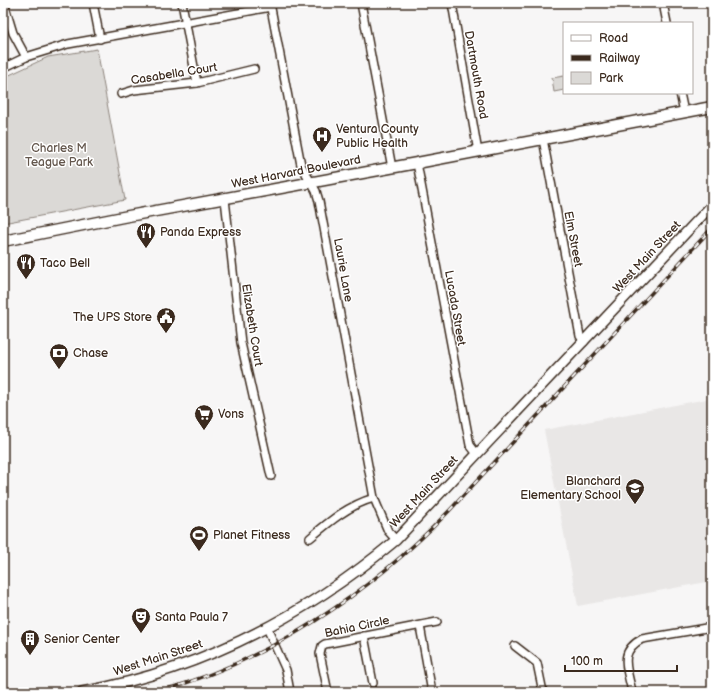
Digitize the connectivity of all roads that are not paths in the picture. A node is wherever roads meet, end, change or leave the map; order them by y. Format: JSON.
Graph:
{"nodes":[{"id":1,"x":4,"y":3,"type":"edge"},
{"id":2,"x":93,"y":3,"type":"edge"},
{"id":3,"x":182,"y":3,"type":"edge"},
{"id":4,"x":361,"y":3,"type":"edge"},
{"id":5,"x":452,"y":3,"type":"edge"},
{"id":6,"x":663,"y":3,"type":"edge"},
{"id":7,"x":270,"y":5,"type":"edge"},
{"id":8,"x":667,"y":22,"type":"edge"},
{"id":9,"x":186,"y":23,"type":"junction"},
{"id":10,"x":100,"y":39,"type":"junction"},
{"id":11,"x":26,"y":57,"type":"junction"},
{"id":12,"x":3,"y":68,"type":"edge"},
{"id":13,"x":254,"y":69,"type":"dead end"},
{"id":14,"x":197,"y":83,"type":"junction"},
{"id":15,"x":121,"y":94,"type":"dead end"},
{"id":16,"x":680,"y":94,"type":"edge"},
{"id":17,"x":712,"y":107,"type":"edge"},
{"id":18,"x":684,"y":112,"type":"junction"},
{"id":19,"x":543,"y":139,"type":"junction"},
{"id":20,"x":478,"y":152,"type":"junction"},
{"id":21,"x":417,"y":164,"type":"junction"},
{"id":22,"x":392,"y":168,"type":"junction"},
{"id":23,"x":311,"y":182,"type":"junction"},
{"id":24,"x":225,"y":199,"type":"junction"},
{"id":25,"x":712,"y":206,"type":"edge"},
{"id":26,"x":3,"y":241,"type":"edge"},
{"id":27,"x":584,"y":342,"type":"junction"},
{"id":28,"x":477,"y":454,"type":"junction"},
{"id":29,"x":271,"y":476,"type":"dead end"},
{"id":30,"x":374,"y":498,"type":"junction"},
{"id":31,"x":310,"y":538,"type":"dead end"},
{"id":32,"x":396,"y":540,"type":"junction"},
{"id":33,"x":437,"y":622,"type":"dead end"},
{"id":34,"x":420,"y":626,"type":"junction"},
{"id":35,"x":712,"y":627,"type":"edge"},
{"id":36,"x":267,"y":628,"type":"junction"},
{"id":37,"x":364,"y":636,"type":"junction"},
{"id":38,"x":515,"y":646,"type":"dead end"},
{"id":39,"x":373,"y":682,"type":"dead end"},
{"id":40,"x":82,"y":692,"type":"edge"},
{"id":41,"x":290,"y":692,"type":"edge"},
{"id":42,"x":328,"y":692,"type":"edge"},
{"id":43,"x":432,"y":692,"type":"edge"},
{"id":44,"x":543,"y":692,"type":"edge"},
{"id":45,"x":632,"y":692,"type":"edge"}],
"edges":[{"from":1,"to":11,"type":"street"},
{"from":2,"to":10,"type":"street"},
{"from":3,"to":9,"type":"street"},
{"from":4,"to":22,"type":"street"},
{"from":5,"to":20,"type":"street","name":"Dartmouth Road"},
{"from":6,"to":8,"type":"street"},
{"from":7,"to":9,"type":"street"},
{"from":7,"to":23,"type":"street","name":"Laurie Lane"},
{"from":9,"to":10,"type":"street"},
{"from":9,"to":14,"type":"street"},
{"from":10,"to":11,"type":"street"},
{"from":11,"to":12,"type":"street"},
{"from":13,"to":14,"type":"street","name":"Casabella Court"},
{"from":14,"to":15,"type":"street","name":"Casabella Court"},
{"from":16,"to":18,"type":"street"},
{"from":17,"to":18,"type":"main road","name":"West Harvard Boulevard"},
{"from":18,"to":19,"type":"main road","name":"West Harvard Boulevard"},
{"from":19,"to":20,"type":"main road","name":"West Harvard Boulevard"},
{"from":19,"to":27,"type":"street","name":"Elm Street"},
{"from":20,"to":21,"type":"main road","name":"West Harvard Boulevard"},
{"from":21,"to":22,"type":"main road","name":"West Harvard Boulevard"},
{"from":21,"to":28,"type":"street","name":"Lucada Street"},
{"from":22,"to":23,"type":"main road","name":"West Harvard Boulevard"},
{"from":23,"to":24,"type":"main road","name":"West Harvard Boulevard"},
{"from":23,"to":30,"type":"street","name":"Laurie Lane"},
{"from":24,"to":26,"type":"main road","name":"West Harvard Boulevard"},
{"from":24,"to":29,"type":"street","name":"Elizabeth Court"},
{"from":25,"to":27,"type":"street","name":"West Main Street"},
{"from":27,"to":28,"type":"street","name":"West Main Street"},
{"from":28,"to":32,"type":"street","name":"West Main Street"},
{"from":30,"to":31,"type":"street"},
{"from":30,"to":32,"type":"street","name":"Laurie Lane"},
{"from":32,"to":36,"type":"street","name":"West Main Street"},
{"from":33,"to":34,"type":"street","name":"Bahia Circle"},
{"from":34,"to":37,"type":"street","name":"Bahia Circle"},
{"from":34,"to":43,"type":"street"},
{"from":35,"to":45,"type":"street"},
{"from":36,"to":40,"type":"street","name":"West Main Street"},
{"from":36,"to":41,"type":"street"},
{"from":37,"to":39,"type":"street"},
{"from":37,"to":42,"type":"street","name":"Bahia Circle"},
{"from":38,"to":44,"type":"street"}]}
